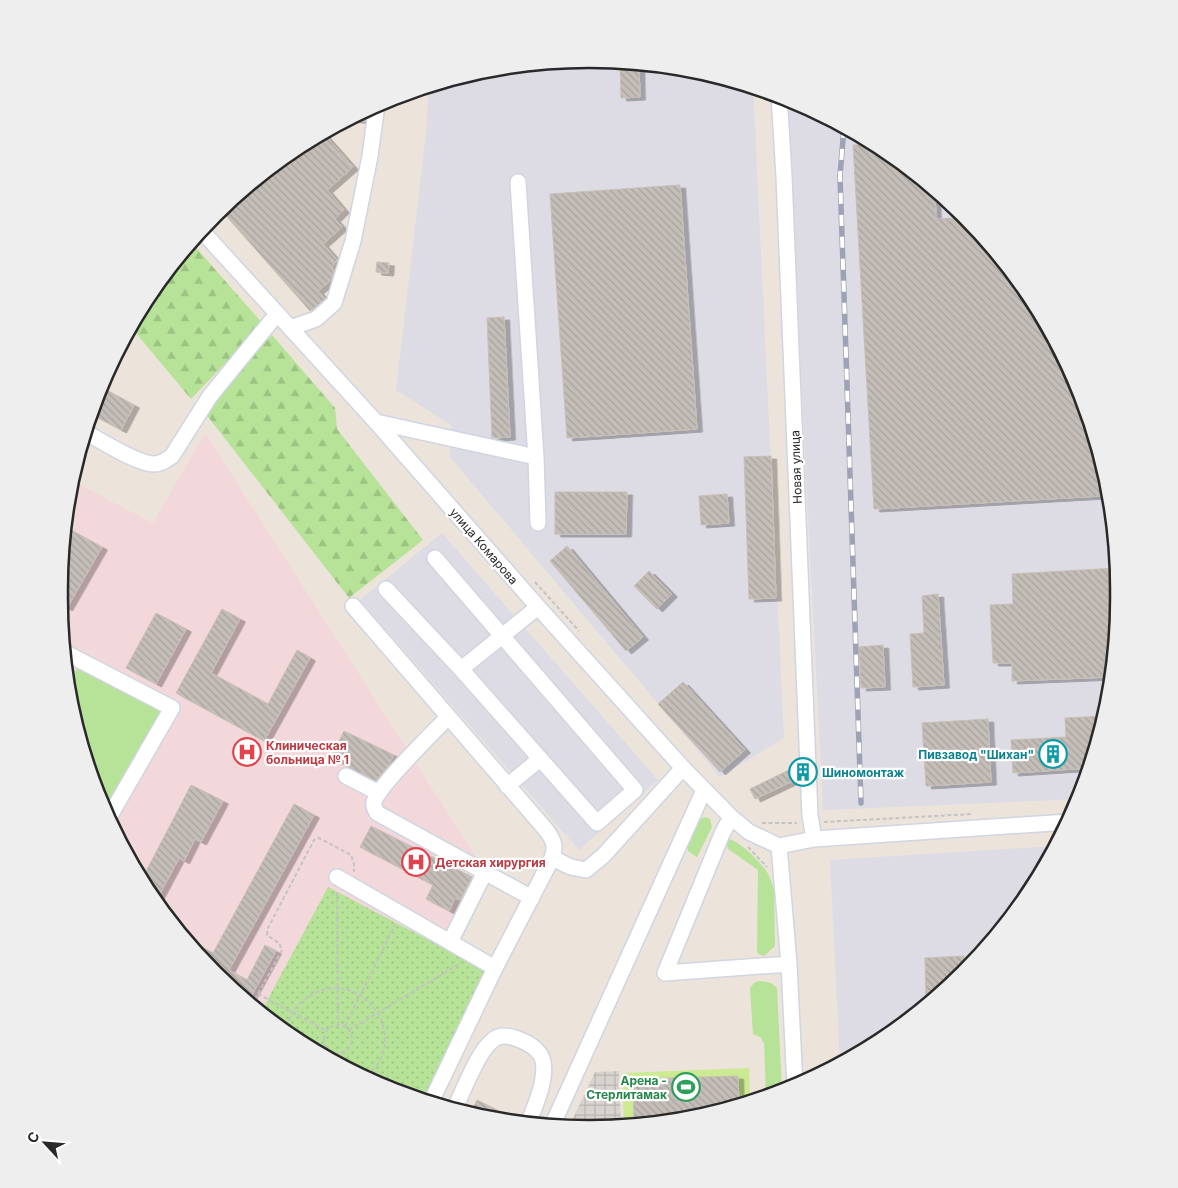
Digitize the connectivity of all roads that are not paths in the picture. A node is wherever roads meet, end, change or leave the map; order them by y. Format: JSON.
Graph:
{"nodes":[{"id":1,"x":780,"y":103,"type":"edge"},
{"id":2,"x":376,"y":113,"type":"edge"},
{"id":3,"x":518,"y":182,"type":"dead end"},
{"id":4,"x":206,"y":235,"type":"edge"},
{"id":5,"x":277,"y":314,"type":"junction"},
{"id":6,"x":290,"y":328,"type":"junction"},
{"id":7,"x":376,"y":422,"type":"junction"},
{"id":8,"x":91,"y":435,"type":"edge"},
{"id":9,"x":536,"y":457,"type":"junction"},
{"id":10,"x":538,"y":523,"type":"dead end"},
{"id":11,"x":435,"y":558,"type":"dead end"},
{"id":12,"x":386,"y":589,"type":"dead end"},
{"id":13,"x":353,"y":606,"type":"dead end"},
{"id":14,"x":538,"y":607,"type":"junction"},
{"id":15,"x":502,"y":637,"type":"junction"},
{"id":16,"x":71,"y":656,"type":"edge"},
{"id":17,"x":461,"y":669,"type":"junction"},
{"id":18,"x":448,"y":717,"type":"junction"},
{"id":19,"x":540,"y":759,"type":"junction"},
{"id":20,"x":683,"y":768,"type":"junction"},
{"id":21,"x":346,"y":776,"type":"dead end"},
{"id":22,"x":507,"y":786,"type":"junction"},
{"id":23,"x":704,"y":790,"type":"junction"},
{"id":24,"x":379,"y":793,"type":"junction"},
{"id":25,"x":113,"y":811,"type":"edge"},
{"id":26,"x":1064,"y":815,"type":"edge"},
{"id":27,"x":731,"y":817,"type":"junction"},
{"id":28,"x":814,"y":840,"type":"junction"},
{"id":29,"x":779,"y":846,"type":"junction"},
{"id":30,"x":552,"y":858,"type":"junction"},
{"id":31,"x":485,"y":872,"type":"junction"},
{"id":32,"x":337,"y":877,"type":"road end"},
{"id":33,"x":532,"y":898,"type":"junction"},
{"id":34,"x":450,"y":942,"type":"junction"},
{"id":35,"x":789,"y":964,"type":"junction"},
{"id":36,"x":495,"y":968,"type":"junction"},
{"id":37,"x":795,"y":1078,"type":"edge"},
{"id":38,"x":433,"y":1097,"type":"edge"},
{"id":39,"x":457,"y":1104,"type":"edge"},
{"id":40,"x":530,"y":1117,"type":"edge"},
{"id":41,"x":555,"y":1119,"type":"edge"}],
"edges":[{"from":1,"to":28,"type":"street","name":"Новая улица"},
{"from":2,"to":6,"type":"street"},
{"from":3,"to":9,"type":"street"},
{"from":4,"to":5,"type":"street","name":"улица Комарова"},
{"from":5,"to":6,"type":"street","name":"улица Комарова"},
{"from":5,"to":8,"type":"street"},
{"from":6,"to":7,"type":"street","name":"улица Комарова"},
{"from":7,"to":9,"type":"street"},
{"from":7,"to":14,"type":"street","name":"улица Комарова"},
{"from":9,"to":10,"type":"street"},
{"from":11,"to":15,"type":"street"},
{"from":12,"to":17,"type":"street"},
{"from":13,"to":18,"type":"street"},
{"from":14,"to":15,"type":"street"},
{"from":14,"to":20,"type":"street","name":"улица Комарова"},
{"from":15,"to":17,"type":"street"},
{"from":15,"to":19,"type":"street"},
{"from":16,"to":25,"type":"street"},
{"from":17,"to":19,"type":"street"},
{"from":18,"to":22,"type":"street"},
{"from":18,"to":24,"type":"street"},
{"from":19,"to":22,"type":"street"},
{"from":20,"to":23,"type":"street","name":"улица Комарова"},
{"from":20,"to":30,"type":"street"},
{"from":21,"to":24,"type":"street"},
{"from":22,"to":30,"type":"street"},
{"from":23,"to":27,"type":"street","name":"улица Комарова"},
{"from":23,"to":41,"type":"street"},
{"from":24,"to":31,"type":"street"},
{"from":26,"to":28,"type":"street"},
{"from":27,"to":29,"type":"street","name":"улица Комарова"},
{"from":27,"to":35,"type":"street"},
{"from":28,"to":29,"type":"street"},
{"from":29,"to":35,"type":"street"},
{"from":30,"to":33,"type":"street"},
{"from":31,"to":33,"type":"street"},
{"from":31,"to":34,"type":"street"},
{"from":32,"to":34,"type":"street"},
{"from":33,"to":36,"type":"street"},
{"from":34,"to":36,"type":"street"},
{"from":35,"to":37,"type":"street"},
{"from":36,"to":38,"type":"street"},
{"from":39,"to":40,"type":"street"}]}
